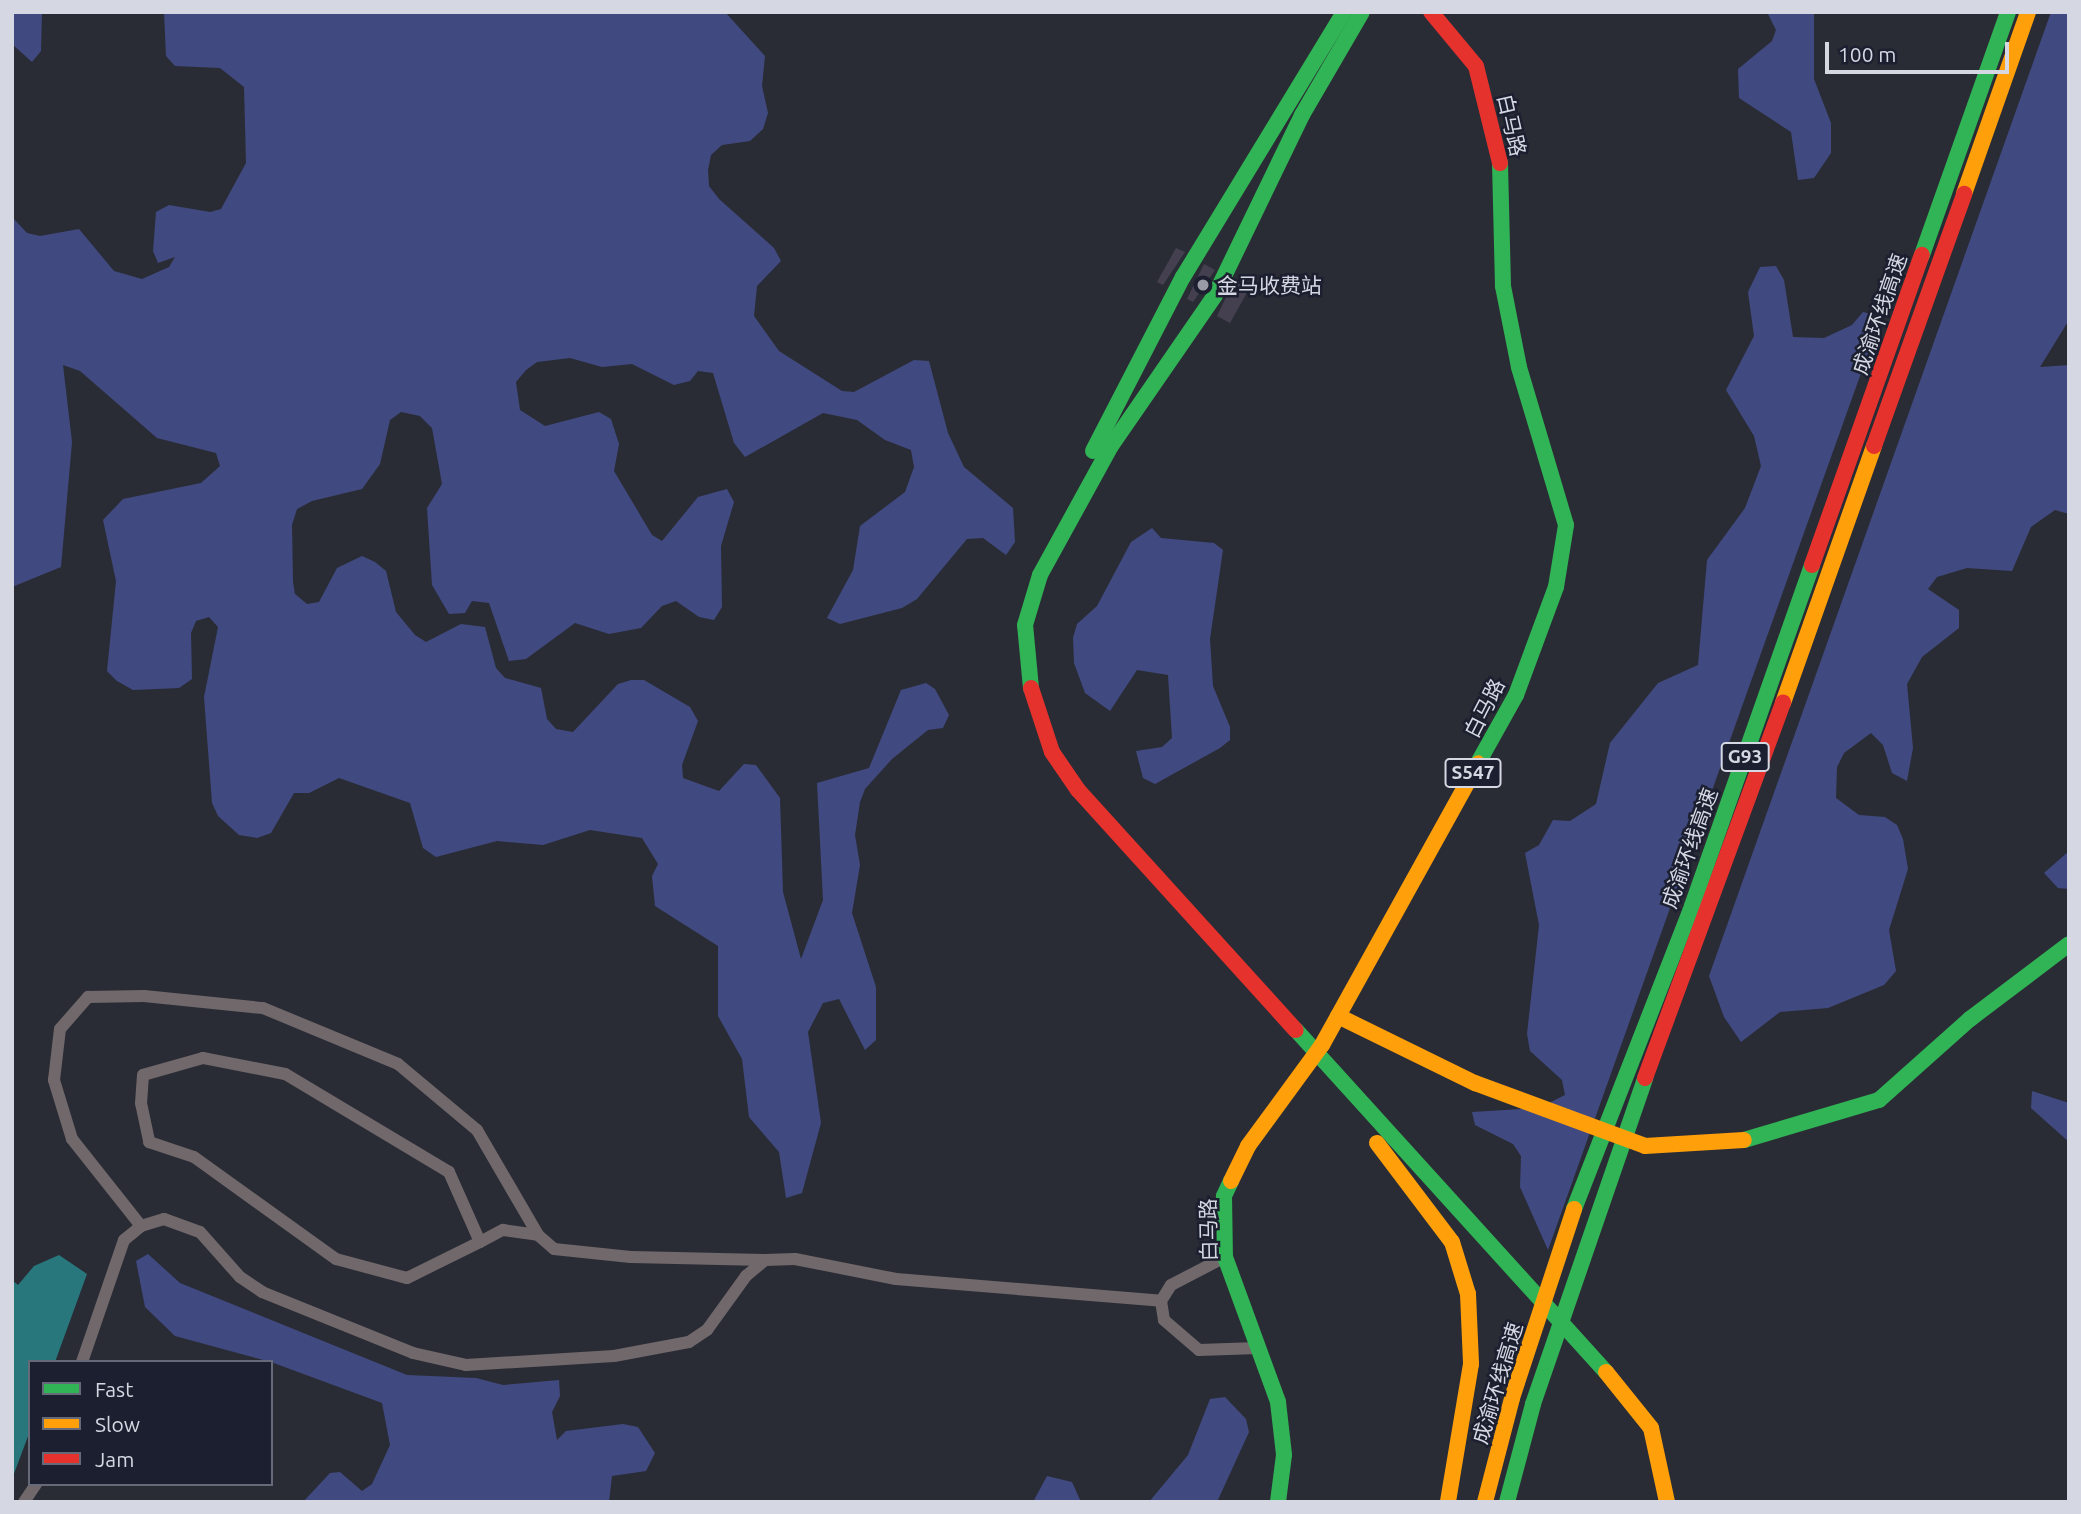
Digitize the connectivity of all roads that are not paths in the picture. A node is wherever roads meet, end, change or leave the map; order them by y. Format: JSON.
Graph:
{"nodes":[{"id":1,"x":1344,"y":12,"type":"edge"},
{"id":2,"x":1362,"y":12,"type":"edge"},
{"id":3,"x":1431,"y":12,"type":"edge"},
{"id":4,"x":2008,"y":12,"type":"edge"},
{"id":5,"x":2028,"y":12,"type":"edge"},
{"id":6,"x":2069,"y":944,"type":"edge"},
{"id":7,"x":1273,"y":1015,"type":"junction"},
{"id":8,"x":1338,"y":1016,"type":"junction"},
{"id":9,"x":1348,"y":1099,"type":"junction"},
{"id":10,"x":141,"y":1226,"type":"junction"},
{"id":11,"x":538,"y":1235,"type":"junction"},
{"id":12,"x":480,"y":1241,"type":"junction"},
{"id":13,"x":1225,"y":1257,"type":"junction"},
{"id":14,"x":765,"y":1260,"type":"junction"},
{"id":15,"x":1161,"y":1301,"type":"junction"},
{"id":16,"x":1258,"y":1348,"type":"junction"},
{"id":17,"x":83,"y":1360,"type":"edge"},
{"id":18,"x":35,"y":1486,"type":"edge"},
{"id":19,"x":24,"y":1502,"type":"edge"},
{"id":20,"x":1278,"y":1502,"type":"edge"},
{"id":21,"x":1448,"y":1502,"type":"edge"},
{"id":22,"x":1485,"y":1502,"type":"edge"},
{"id":23,"x":1507,"y":1502,"type":"edge"},
{"id":24,"x":1667,"y":1502,"type":"edge"}],
"edges":[{"from":1,"to":7,"type":"main road"},
{"from":2,"to":7,"type":"main road"},
{"from":3,"to":8,"type":"main road","name":"白马路","number":"S547"},
{"from":4,"to":22,"type":"main road","name":"成渝环线高速","number":"G93"},
{"from":5,"to":23,"type":"main road","name":"成渝环线高速","number":"G93"},
{"from":6,"to":8,"type":"main road"},
{"from":7,"to":9,"type":"main road"},
{"from":8,"to":13,"type":"main road","name":"白马路","number":"S547"},
{"from":9,"to":21,"type":"main road"},
{"from":9,"to":24,"type":"main road"},
{"from":10,"to":11,"type":"street"},
{"from":10,"to":14,"type":"street"},
{"from":10,"to":17,"type":"street"},
{"from":11,"to":12,"type":"street"},
{"from":11,"to":14,"type":"street"},
{"from":12,"to":12,"type":"street"},
{"from":13,"to":15,"type":"street"},
{"from":13,"to":16,"type":"main road","name":"白马路","number":"S547"},
{"from":14,"to":15,"type":"street"},
{"from":15,"to":16,"type":"street"},
{"from":16,"to":20,"type":"main road","name":"白马路","number":"S547"},
{"from":18,"to":19,"type":"street"}]}
